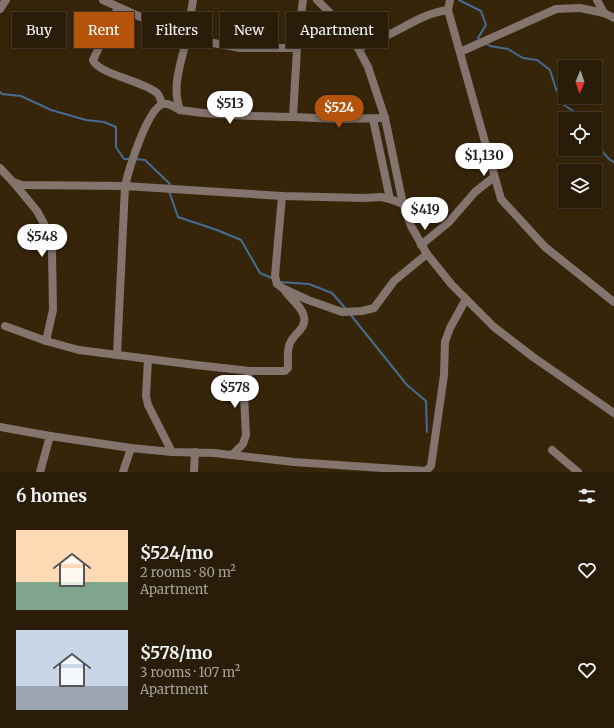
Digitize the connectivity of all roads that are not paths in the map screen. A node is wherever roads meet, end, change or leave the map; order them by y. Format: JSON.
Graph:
{"nodes":[{"id":1,"x":6,"y":0,"type":"edge"},
{"id":2,"x":103,"y":0,"type":"edge"},
{"id":3,"x":193,"y":0,"type":"edge"},
{"id":4,"x":302,"y":0,"type":"edge"},
{"id":5,"x":318,"y":0,"type":"edge"},
{"id":6,"x":450,"y":0,"type":"edge"},
{"id":7,"x":597,"y":0,"type":"edge"},
{"id":8,"x":118,"y":8,"type":"junction"},
{"id":9,"x":0,"y":9,"type":"edge"},
{"id":10,"x":448,"y":10,"type":"junction"},
{"id":11,"x":191,"y":12,"type":"edge"},
{"id":12,"x":301,"y":12,"type":"edge"},
{"id":13,"x":330,"y":12,"type":"edge"},
{"id":14,"x":604,"y":13,"type":"junction"},
{"id":15,"x":142,"y":18,"type":"edge"},
{"id":16,"x":614,"y":18,"type":"edge"},
{"id":17,"x":388,"y":35,"type":"edge"},
{"id":18,"x":212,"y":43,"type":"edge"},
{"id":19,"x":185,"y":48,"type":"edge"},
{"id":20,"x":286,"y":48,"type":"edge"},
{"id":21,"x":297,"y":48,"type":"edge"},
{"id":22,"x":358,"y":48,"type":"edge"},
{"id":23,"x":460,"y":52,"type":"junction"},
{"id":24,"x":162,"y":104,"type":"junction"},
{"id":25,"x":180,"y":110,"type":"junction"},
{"id":26,"x":293,"y":117,"type":"junction"},
{"id":27,"x":385,"y":118,"type":"junction"},
{"id":28,"x":373,"y":119,"type":"junction"},
{"id":29,"x":0,"y":168,"type":"edge"},
{"id":30,"x":494,"y":177,"type":"junction"},
{"id":31,"x":13,"y":182,"type":"junction"},
{"id":32,"x":125,"y":186,"type":"junction"},
{"id":33,"x":282,"y":196,"type":"junction"},
{"id":34,"x":390,"y":198,"type":"junction"},
{"id":35,"x":403,"y":204,"type":"junction"},
{"id":36,"x":421,"y":244,"type":"junction"},
{"id":37,"x":427,"y":254,"type":"junction"},
{"id":38,"x":284,"y":289,"type":"junction"},
{"id":39,"x":466,"y":299,"type":"junction"},
{"id":40,"x":614,"y":302,"type":"edge"},
{"id":41,"x":5,"y":326,"type":"dead end"},
{"id":42,"x":46,"y":341,"type":"junction"},
{"id":43,"x":117,"y":355,"type":"junction"},
{"id":44,"x":148,"y":359,"type":"junction"},
{"id":45,"x":250,"y":371,"type":"junction"},
{"id":46,"x":614,"y":413,"type":"edge"},
{"id":47,"x":0,"y":427,"type":"edge"},
{"id":48,"x":50,"y":436,"type":"junction"},
{"id":49,"x":131,"y":448,"type":"junction"},
{"id":50,"x":552,"y":450,"type":"dead end"},
{"id":51,"x":172,"y":452,"type":"junction"},
{"id":52,"x":195,"y":452,"type":"junction"},
{"id":53,"x":232,"y":455,"type":"junction"},
{"id":54,"x":40,"y":472,"type":"edge"},
{"id":55,"x":122,"y":472,"type":"edge"},
{"id":56,"x":194,"y":472,"type":"edge"},
{"id":57,"x":578,"y":472,"type":"edge"}],
"edges":[{"from":1,"to":9,"type":"street"},
{"from":2,"to":8,"type":"street"},
{"from":3,"to":11,"type":"street"},
{"from":4,"to":12,"type":"street"},
{"from":5,"to":13,"type":"street"},
{"from":6,"to":10,"type":"street"},
{"from":7,"to":14,"type":"street"},
{"from":8,"to":15,"type":"street"},
{"from":8,"to":24,"type":"street"},
{"from":10,"to":17,"type":"street"},
{"from":10,"to":23,"type":"street"},
{"from":14,"to":16,"type":"street"},
{"from":14,"to":23,"type":"street"},
{"from":18,"to":20,"type":"street"},
{"from":19,"to":25,"type":"street"},
{"from":21,"to":26,"type":"street"},
{"from":22,"to":27,"type":"street"},
{"from":23,"to":30,"type":"street"},
{"from":24,"to":25,"type":"street"},
{"from":24,"to":32,"type":"street"},
{"from":25,"to":26,"type":"street"},
{"from":26,"to":28,"type":"street"},
{"from":27,"to":28,"type":"street"},
{"from":27,"to":35,"type":"street"},
{"from":28,"to":34,"type":"street"},
{"from":29,"to":31,"type":"street"},
{"from":30,"to":36,"type":"street"},
{"from":30,"to":40,"type":"street"},
{"from":31,"to":32,"type":"street"},
{"from":31,"to":42,"type":"street"},
{"from":32,"to":33,"type":"street"},
{"from":32,"to":43,"type":"street"},
{"from":33,"to":34,"type":"street"},
{"from":33,"to":38,"type":"street"},
{"from":34,"to":35,"type":"street"},
{"from":35,"to":36,"type":"street"},
{"from":36,"to":37,"type":"street"},
{"from":37,"to":38,"type":"street"},
{"from":37,"to":39,"type":"street"},
{"from":38,"to":45,"type":"street"},
{"from":39,"to":46,"type":"street"},
{"from":39,"to":53,"type":"street"},
{"from":41,"to":42,"type":"street"},
{"from":42,"to":43,"type":"street"},
{"from":43,"to":44,"type":"street"},
{"from":44,"to":45,"type":"street"},
{"from":44,"to":51,"type":"street"},
{"from":45,"to":53,"type":"street"},
{"from":47,"to":48,"type":"street"},
{"from":48,"to":49,"type":"street"},
{"from":48,"to":54,"type":"street"},
{"from":49,"to":51,"type":"street"},
{"from":49,"to":55,"type":"street"},
{"from":50,"to":57,"type":"street"},
{"from":51,"to":52,"type":"street"},
{"from":52,"to":53,"type":"street"},
{"from":52,"to":56,"type":"street"}]}
